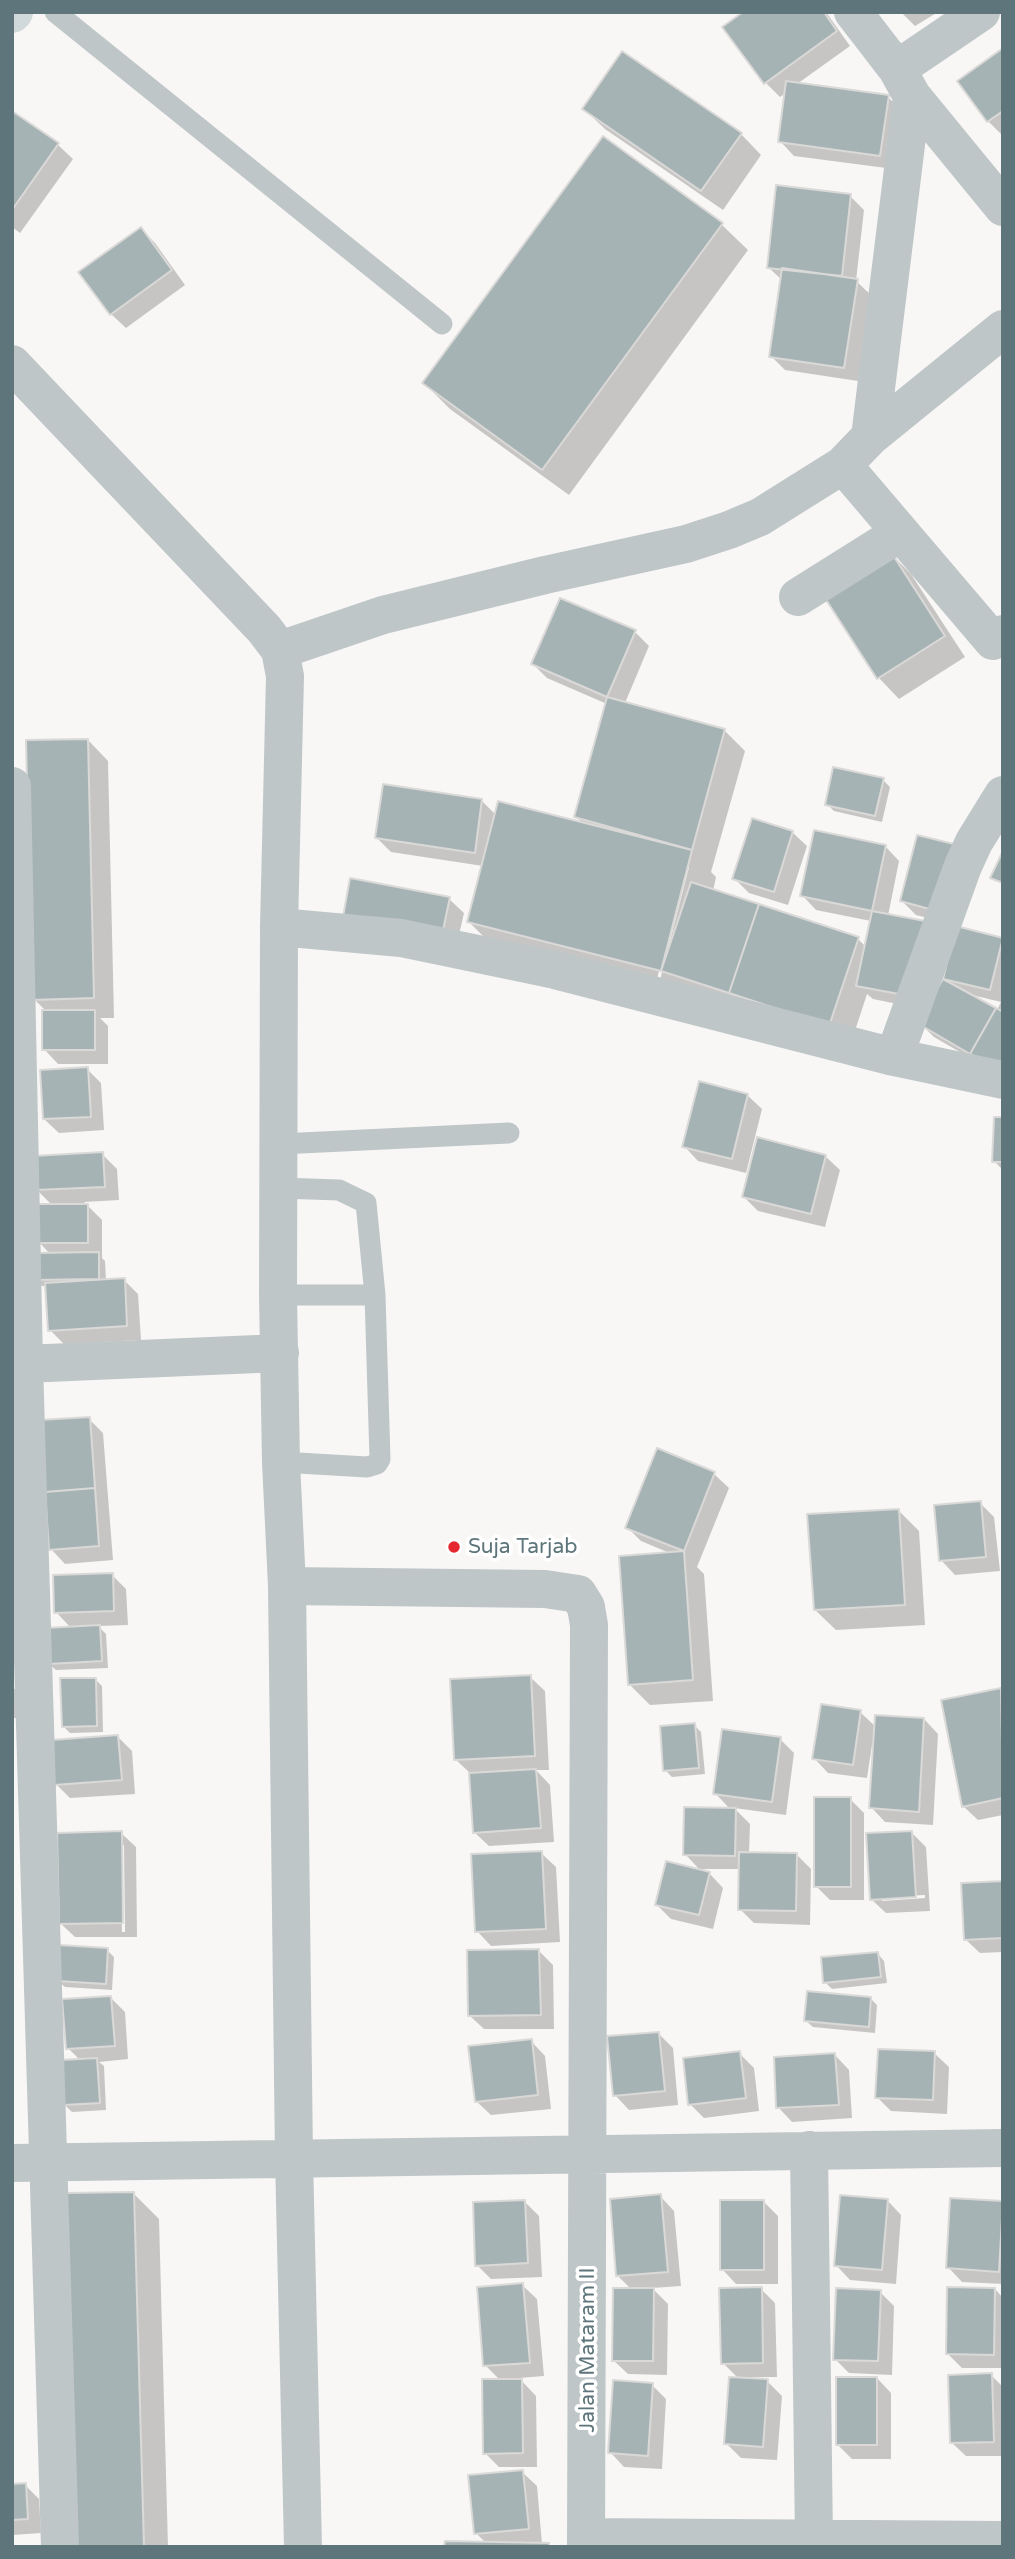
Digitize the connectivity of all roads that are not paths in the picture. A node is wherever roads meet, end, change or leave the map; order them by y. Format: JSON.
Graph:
{"nodes":[{"id":1,"x":55,"y":12,"type":"edge"},
{"id":2,"x":853,"y":12,"type":"edge"},
{"id":3,"x":981,"y":12,"type":"edge"},
{"id":4,"x":904,"y":83,"type":"junction"},
{"id":5,"x":1003,"y":207,"type":"edge"},
{"id":6,"x":442,"y":324,"type":"dead end"},
{"id":7,"x":1003,"y":329,"type":"edge"},
{"id":8,"x":12,"y":365,"type":"edge"},
{"id":9,"x":870,"y":437,"type":"junction"},
{"id":10,"x":843,"y":465,"type":"junction"},
{"id":11,"x":900,"y":533,"type":"junction"},
{"id":12,"x":798,"y":597,"type":"dead end"},
{"id":13,"x":1000,"y":642,"type":"edge"},
{"id":14,"x":280,"y":650,"type":"junction"},
{"id":15,"x":12,"y":786,"type":"edge"},
{"id":16,"x":1003,"y":795,"type":"edge"},
{"id":17,"x":13,"y":903,"type":"edge"},
{"id":18,"x":279,"y":927,"type":"junction"},
{"id":19,"x":894,"y":1057,"type":"junction"},
{"id":20,"x":1003,"y":1080,"type":"edge"},
{"id":21,"x":509,"y":1133,"type":"dead end"},
{"id":22,"x":280,"y":1144,"type":"junction"},
{"id":23,"x":280,"y":1188,"type":"junction"},
{"id":24,"x":278,"y":1296,"type":"junction"},
{"id":25,"x":375,"y":1296,"type":"junction"},
{"id":26,"x":280,"y":1353,"type":"junction"},
{"id":27,"x":18,"y":1370,"type":"edge"},
{"id":28,"x":281,"y":1462,"type":"junction"},
{"id":29,"x":287,"y":1586,"type":"junction"},
{"id":30,"x":1003,"y":2148,"type":"edge"},
{"id":31,"x":809,"y":2150,"type":"junction"},
{"id":32,"x":589,"y":2154,"type":"junction"},
{"id":33,"x":295,"y":2157,"type":"junction"},
{"id":34,"x":30,"y":2163,"type":"edge"},
{"id":35,"x":814,"y":2540,"type":"junction"},
{"id":36,"x":1003,"y":2540,"type":"edge"},
{"id":37,"x":586,"y":2542,"type":"edge"},
{"id":38,"x":60,"y":2547,"type":"edge"},
{"id":39,"x":303,"y":2547,"type":"edge"}],
"edges":[{"from":1,"to":6,"type":"lane"},
{"from":2,"to":4,"type":"street"},
{"from":3,"to":4,"type":"street"},
{"from":4,"to":5,"type":"street"},
{"from":4,"to":9,"type":"street"},
{"from":7,"to":9,"type":"street"},
{"from":8,"to":14,"type":"street"},
{"from":9,"to":10,"type":"street"},
{"from":10,"to":11,"type":"street"},
{"from":10,"to":14,"type":"street"},
{"from":11,"to":12,"type":"street"},
{"from":11,"to":13,"type":"street"},
{"from":14,"to":18,"type":"street"},
{"from":15,"to":17,"type":"street"},
{"from":16,"to":19,"type":"street"},
{"from":17,"to":27,"type":"street"},
{"from":18,"to":19,"type":"street"},
{"from":18,"to":22,"type":"street"},
{"from":19,"to":20,"type":"street"},
{"from":21,"to":22,"type":"lane"},
{"from":22,"to":23,"type":"street"},
{"from":23,"to":24,"type":"street"},
{"from":23,"to":25,"type":"lane"},
{"from":24,"to":25,"type":"lane"},
{"from":24,"to":26,"type":"street"},
{"from":25,"to":28,"type":"lane"},
{"from":26,"to":27,"type":"street"},
{"from":26,"to":28,"type":"street"},
{"from":27,"to":34,"type":"street"},
{"from":28,"to":29,"type":"street"},
{"from":29,"to":32,"type":"street","name":"Jalan Mataram II"},
{"from":29,"to":33,"type":"street"},
{"from":30,"to":31,"type":"street"},
{"from":31,"to":32,"type":"street"},
{"from":31,"to":35,"type":"street"},
{"from":32,"to":33,"type":"street"},
{"from":32,"to":37,"type":"street","name":"Jalan Mataram II"},
{"from":33,"to":34,"type":"street"},
{"from":33,"to":39,"type":"street"},
{"from":34,"to":38,"type":"street"},
{"from":35,"to":36,"type":"street"},
{"from":35,"to":37,"type":"street"}]}
